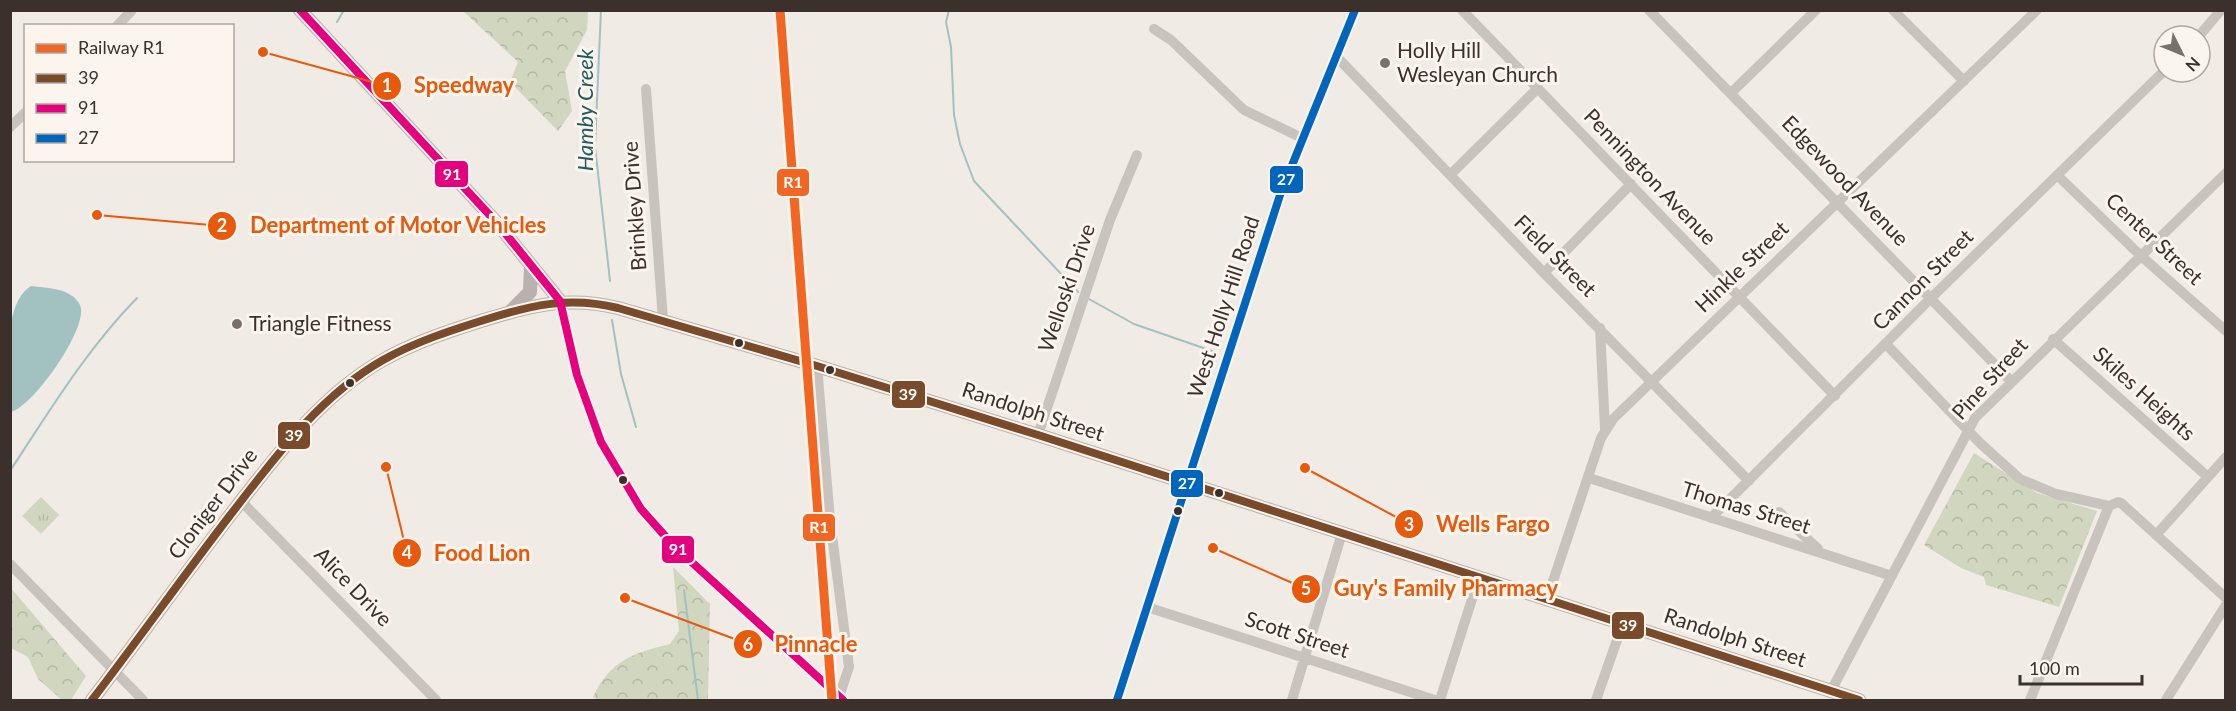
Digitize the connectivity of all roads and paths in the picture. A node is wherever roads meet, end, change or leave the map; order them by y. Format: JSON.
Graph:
{"nodes":[{"id":1,"x":132,"y":10,"type":"edge"},
{"id":2,"x":300,"y":10,"type":"edge"},
{"id":3,"x":1355,"y":10,"type":"edge"},
{"id":4,"x":1462,"y":10,"type":"edge"},
{"id":5,"x":1649,"y":10,"type":"edge"},
{"id":6,"x":1816,"y":10,"type":"edge"},
{"id":7,"x":1893,"y":10,"type":"edge"},
{"id":8,"x":2037,"y":10,"type":"edge"},
{"id":9,"x":2221,"y":10,"type":"edge"},
{"id":10,"x":119,"y":24,"type":"edge"},
{"id":11,"x":2209,"y":24,"type":"edge"},
{"id":12,"x":1154,"y":29,"type":"dead end"},
{"id":13,"x":1336,"y":56,"type":"junction"},
{"id":14,"x":1964,"y":81,"type":"junction"},
{"id":15,"x":2152,"y":83,"type":"edge"},
{"id":16,"x":1538,"y":88,"type":"junction"},
{"id":17,"x":646,"y":89,"type":"dead end"},
{"id":18,"x":1731,"y":93,"type":"junction"},
{"id":19,"x":24,"y":114,"type":"edge"},
{"id":20,"x":10,"y":127,"type":"edge"},
{"id":21,"x":1302,"y":138,"type":"junction"},
{"id":22,"x":1137,"y":155,"type":"dead end"},
{"id":23,"x":2225,"y":173,"type":"edge"},
{"id":24,"x":1450,"y":175,"type":"junction"},
{"id":25,"x":2057,"y":175,"type":"junction"},
{"id":26,"x":1631,"y":184,"type":"junction"},
{"id":27,"x":1838,"y":201,"type":"junction"},
{"id":28,"x":2140,"y":255,"type":"junction"},
{"id":29,"x":531,"y":265,"type":"junction"},
{"id":30,"x":1544,"y":273,"type":"junction"},
{"id":31,"x":1740,"y":298,"type":"junction"},
{"id":32,"x":1930,"y":299,"type":"junction"},
{"id":33,"x":561,"y":301,"type":"junction"},
{"id":34,"x":509,"y":313,"type":"junction"},
{"id":35,"x":663,"y":320,"type":"junction"},
{"id":36,"x":1600,"y":328,"type":"junction"},
{"id":37,"x":2226,"y":331,"type":"edge"},
{"id":38,"x":2053,"y":339,"type":"junction"},
{"id":39,"x":1886,"y":344,"type":"junction"},
{"id":40,"x":817,"y":366,"type":"junction"},
{"id":41,"x":2011,"y":381,"type":"junction"},
{"id":42,"x":1651,"y":382,"type":"junction"},
{"id":43,"x":1835,"y":396,"type":"junction"},
{"id":44,"x":1605,"y":429,"type":"junction"},
{"id":45,"x":1967,"y":429,"type":"junction"},
{"id":46,"x":1038,"y":435,"type":"junction"},
{"id":47,"x":2226,"y":457,"type":"edge"},
{"id":48,"x":2208,"y":477,"type":"junction"},
{"id":49,"x":1589,"y":478,"type":"junction"},
{"id":50,"x":1749,"y":482,"type":"junction"},
{"id":51,"x":1188,"y":484,"type":"junction"},
{"id":52,"x":242,"y":501,"type":"junction"},
{"id":53,"x":2109,"y":506,"type":"junction"},
{"id":54,"x":1779,"y":512,"type":"dead end"},
{"id":55,"x":1711,"y":518,"type":"junction"},
{"id":56,"x":1342,"y":533,"type":"junction"},
{"id":57,"x":2156,"y":535,"type":"junction"},
{"id":58,"x":1820,"y":551,"type":"junction"},
{"id":59,"x":10,"y":564,"type":"edge"},
{"id":60,"x":1892,"y":576,"type":"junction"},
{"id":61,"x":1479,"y":577,"type":"junction"},
{"id":62,"x":2226,"y":598,"type":"edge"},
{"id":63,"x":1547,"y":599,"type":"junction"},
{"id":64,"x":2226,"y":605,"type":"edge"},
{"id":65,"x":1147,"y":607,"type":"junction"},
{"id":66,"x":1623,"y":623,"type":"junction"},
{"id":67,"x":1305,"y":657,"type":"junction"},
{"id":68,"x":114,"y":671,"type":"junction"},
{"id":69,"x":1831,"y":691,"type":"junction"},
{"id":70,"x":841,"y":699,"type":"edge"},
{"id":71,"x":92,"y":700,"type":"edge"},
{"id":72,"x":144,"y":700,"type":"edge"},
{"id":73,"x":436,"y":700,"type":"edge"},
{"id":74,"x":1117,"y":700,"type":"edge"},
{"id":75,"x":1293,"y":700,"type":"edge"},
{"id":76,"x":1435,"y":700,"type":"edge"},
{"id":77,"x":1440,"y":700,"type":"edge"},
{"id":78,"x":1596,"y":700,"type":"edge"},
{"id":79,"x":1859,"y":700,"type":"edge"},
{"id":80,"x":2030,"y":700,"type":"edge"},
{"id":81,"x":2166,"y":700,"type":"edge"}],
"edges":[{"from":1,"to":10,"type":"street"},
{"from":2,"to":29,"type":"main road"},
{"from":3,"to":13,"type":"street","name":"West Holly Hill Road"},
{"from":4,"to":16,"type":"street","name":"Pennington Avenue"},
{"from":5,"to":18,"type":"street","name":"Edgewood Avenue"},
{"from":6,"to":18,"type":"street"},
{"from":7,"to":14,"type":"street"},
{"from":8,"to":14,"type":"street","name":"Hinkle Street"},
{"from":9,"to":11,"type":"street"},
{"from":12,"to":21,"type":"street"},
{"from":13,"to":21,"type":"street","name":"West Holly Hill Road"},
{"from":13,"to":24,"type":"street","name":"Field Street"},
{"from":14,"to":27,"type":"street","name":"Hinkle Street"},
{"from":15,"to":25,"type":"street","name":"Cannon Street"},
{"from":16,"to":24,"type":"street"},
{"from":16,"to":26,"type":"street","name":"Pennington Avenue"},
{"from":17,"to":35,"type":"street","name":"Brinkley Drive"},
{"from":18,"to":27,"type":"street","name":"Edgewood Avenue"},
{"from":19,"to":20,"type":"street"},
{"from":21,"to":51,"type":"street","name":"West Holly Hill Road"},
{"from":22,"to":46,"type":"street","name":"Welloski Drive"},
{"from":23,"to":28,"type":"street","name":"Pine Street"},
{"from":24,"to":30,"type":"street","name":"Field Street"},
{"from":25,"to":28,"type":"street","name":"Center Street"},
{"from":25,"to":32,"type":"street","name":"Cannon Street"},
{"from":26,"to":30,"type":"street"},
{"from":26,"to":31,"type":"street","name":"Pennington Avenue"},
{"from":27,"to":31,"type":"street","name":"Hinkle Street"},
{"from":27,"to":32,"type":"street","name":"Edgewood Avenue"},
{"from":28,"to":37,"type":"street","name":"Center Street"},
{"from":28,"to":38,"type":"street","name":"Pine Street"},
{"from":29,"to":33,"type":"main road"},
{"from":29,"to":34,"type":"main road"},
{"from":30,"to":36,"type":"street","name":"Field Street"},
{"from":31,"to":42,"type":"street","name":"Hinkle Street"},
{"from":31,"to":43,"type":"street","name":"Pennington Avenue"},
{"from":32,"to":39,"type":"street","name":"Cannon Street"},
{"from":32,"to":41,"type":"street","name":"Edgewood Avenue"},
{"from":33,"to":34,"type":"main road","name":"Cloniger Drive"},
{"from":33,"to":35,"type":"main road","name":"Randolph Street"},
{"from":33,"to":70,"type":"street"},
{"from":34,"to":52,"type":"main road","name":"Cloniger Drive"},
{"from":35,"to":40,"type":"main road","name":"Randolph Street"},
{"from":36,"to":42,"type":"street","name":"Field Street"},
{"from":36,"to":44,"type":"street"},
{"from":38,"to":41,"type":"street","name":"Pine Street"},
{"from":38,"to":48,"type":"street","name":"Skiles Heights"},
{"from":39,"to":43,"type":"street","name":"Cannon Street"},
{"from":39,"to":45,"type":"street"},
{"from":40,"to":46,"type":"main road","name":"Randolph Street"},
{"from":40,"to":70,"type":"street"},
{"from":41,"to":45,"type":"street","name":"Pine Street"},
{"from":42,"to":44,"type":"street","name":"Hinkle Street"},
{"from":42,"to":50,"type":"street","name":"Field Street"},
{"from":43,"to":50,"type":"street","name":"Cannon Street"},
{"from":44,"to":49,"type":"street","name":"Hinkle Street"},
{"from":45,"to":53,"type":"street"},
{"from":45,"to":60,"type":"street","name":"Pine Street"},
{"from":46,"to":51,"type":"main road","name":"Randolph Street"},
{"from":47,"to":48,"type":"street"},
{"from":48,"to":57,"type":"street"},
{"from":49,"to":55,"type":"street","name":"Thomas Street"},
{"from":49,"to":63,"type":"street","name":"Hinkle Street"},
{"from":50,"to":55,"type":"street","name":"Cannon Street"},
{"from":51,"to":56,"type":"main road","name":"Randolph Street"},
{"from":51,"to":65,"type":"street","name":"West Holly Hill Road"},
{"from":52,"to":68,"type":"main road","name":"Cloniger Drive"},
{"from":52,"to":73,"type":"street","name":"Alice Drive"},
{"from":53,"to":57,"type":"street"},
{"from":53,"to":80,"type":"street"},
{"from":54,"to":58,"type":"street"},
{"from":55,"to":58,"type":"street","name":"Thomas Street"},
{"from":56,"to":61,"type":"main road","name":"Randolph Street"},
{"from":56,"to":67,"type":"street"},
{"from":57,"to":62,"type":"street"},
{"from":58,"to":60,"type":"street","name":"Thomas Street"},
{"from":59,"to":68,"type":"street"},
{"from":60,"to":69,"type":"street","name":"Pine Street"},
{"from":61,"to":63,"type":"main road","name":"Randolph Street"},
{"from":61,"to":77,"type":"street"},
{"from":63,"to":66,"type":"main road","name":"Randolph Street"},
{"from":64,"to":81,"type":"street"},
{"from":65,"to":67,"type":"street","name":"Scott Street"},
{"from":65,"to":74,"type":"street","name":"West Holly Hill Road"},
{"from":66,"to":69,"type":"main road","name":"Randolph Street"},
{"from":66,"to":78,"type":"street"},
{"from":67,"to":75,"type":"street"},
{"from":67,"to":76,"type":"street","name":"Scott Street"},
{"from":68,"to":71,"type":"main road","name":"Cloniger Drive"},
{"from":68,"to":72,"type":"street"},
{"from":69,"to":79,"type":"main road","name":"Randolph Street"}]}
